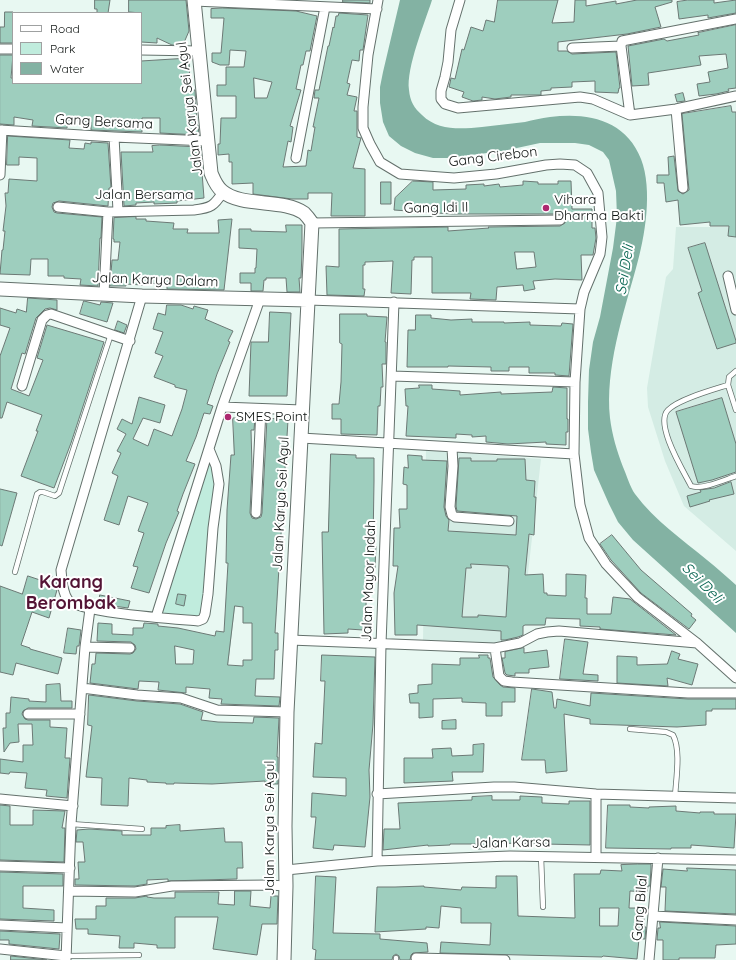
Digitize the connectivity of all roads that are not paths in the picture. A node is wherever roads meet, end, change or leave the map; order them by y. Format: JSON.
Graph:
{"nodes":[{"id":1,"x":194,"y":0,"type":"edge"},
{"id":2,"x":460,"y":0,"type":"edge"},
{"id":3,"x":377,"y":5,"type":"edge"},
{"id":4,"x":325,"y":7,"type":"junction"},
{"id":5,"x":736,"y":19,"type":"edge"},
{"id":6,"x":621,"y":46,"type":"junction"},
{"id":7,"x":572,"y":48,"type":"dead end"},
{"id":8,"x":0,"y":49,"type":"edge"},
{"id":9,"x":12,"y":50,"type":"edge"},
{"id":10,"x":142,"y":50,"type":"edge"},
{"id":11,"x":199,"y":51,"type":"junction"},
{"id":12,"x":736,"y":96,"type":"edge"},
{"id":13,"x":676,"y":109,"type":"junction"},
{"id":14,"x":630,"y":115,"type":"junction"},
{"id":15,"x":1,"y":130,"type":"edge"},
{"id":16,"x":114,"y":137,"type":"junction"},
{"id":17,"x":208,"y":140,"type":"junction"},
{"id":18,"x":296,"y":158,"type":"dead end"},
{"id":19,"x":0,"y":175,"type":"edge"},
{"id":20,"x":683,"y":188,"type":"dead end"},
{"id":21,"x":223,"y":192,"type":"junction"},
{"id":22,"x":58,"y":207,"type":"dead end"},
{"id":23,"x":113,"y":212,"type":"junction"},
{"id":24,"x":560,"y":220,"type":"dead end"},
{"id":25,"x":312,"y":223,"type":"junction"},
{"id":26,"x":728,"y":276,"type":"dead end"},
{"id":27,"x":0,"y":289,"type":"edge"},
{"id":28,"x":104,"y":294,"type":"junction"},
{"id":29,"x":142,"y":296,"type":"junction"},
{"id":30,"x":260,"y":299,"type":"junction"},
{"id":31,"x":308,"y":300,"type":"junction"},
{"id":32,"x":394,"y":302,"type":"junction"},
{"id":33,"x":580,"y":309,"type":"junction"},
{"id":34,"x":736,"y":310,"type":"edge"},
{"id":35,"x":111,"y":334,"type":"junction"},
{"id":36,"x":130,"y":341,"type":"junction"},
{"id":37,"x":736,"y":371,"type":"edge"},
{"id":38,"x":392,"y":376,"type":"junction"},
{"id":39,"x":575,"y":382,"type":"junction"},
{"id":40,"x":728,"y":385,"type":"junction"},
{"id":41,"x":22,"y":386,"type":"dead end"},
{"id":42,"x":222,"y":407,"type":"junction"},
{"id":43,"x":261,"y":409,"type":"junction"},
{"id":44,"x":302,"y":410,"type":"junction"},
{"id":45,"x":736,"y":410,"type":"edge"},
{"id":46,"x":301,"y":438,"type":"junction"},
{"id":47,"x":388,"y":444,"type":"junction"},
{"id":48,"x":452,"y":448,"type":"junction"},
{"id":49,"x":209,"y":449,"type":"junction"},
{"id":50,"x":574,"y":454,"type":"junction"},
{"id":51,"x":736,"y":476,"type":"edge"},
{"id":52,"x":256,"y":513,"type":"dead end"},
{"id":53,"x":509,"y":521,"type":"dead end"},
{"id":54,"x":15,"y":572,"type":"dead end"},
{"id":55,"x":90,"y":609,"type":"junction"},
{"id":56,"x":156,"y":617,"type":"junction"},
{"id":57,"x":290,"y":640,"type":"junction"},
{"id":58,"x":696,"y":643,"type":"junction"},
{"id":59,"x":381,"y":644,"type":"junction"},
{"id":60,"x":85,"y":647,"type":"junction"},
{"id":61,"x":130,"y":648,"type":"dead end"},
{"id":62,"x":496,"y":648,"type":"junction"},
{"id":63,"x":736,"y":678,"type":"edge"},
{"id":64,"x":82,"y":688,"type":"junction"},
{"id":65,"x":736,"y":693,"type":"edge"},
{"id":66,"x":287,"y":712,"type":"junction"},
{"id":67,"x":28,"y":714,"type":"dead end"},
{"id":68,"x":80,"y":714,"type":"junction"},
{"id":69,"x":630,"y":729,"type":"dead end"},
{"id":70,"x":378,"y":794,"type":"junction"},
{"id":71,"x":596,"y":794,"type":"junction"},
{"id":72,"x":675,"y":797,"type":"junction"},
{"id":73,"x":736,"y":798,"type":"edge"},
{"id":74,"x":0,"y":799,"type":"edge"},
{"id":75,"x":73,"y":806,"type":"junction"},
{"id":76,"x":71,"y":824,"type":"junction"},
{"id":77,"x":142,"y":829,"type":"dead end"},
{"id":78,"x":541,"y":856,"type":"junction"},
{"id":79,"x":596,"y":857,"type":"junction"},
{"id":80,"x":658,"y":858,"type":"junction"},
{"id":81,"x":736,"y":860,"type":"edge"},
{"id":82,"x":377,"y":861,"type":"junction"},
{"id":83,"x":0,"y":866,"type":"edge"},
{"id":84,"x":70,"y":868,"type":"junction"},
{"id":85,"x":286,"y":870,"type":"junction"},
{"id":86,"x":286,"y":886,"type":"junction"},
{"id":87,"x":69,"y":891,"type":"junction"},
{"id":88,"x":543,"y":907,"type":"dead end"},
{"id":89,"x":653,"y":916,"type":"junction"},
{"id":90,"x":736,"y":920,"type":"edge"},
{"id":91,"x":0,"y":924,"type":"edge"},
{"id":92,"x":67,"y":928,"type":"junction"},
{"id":93,"x":0,"y":949,"type":"edge"},
{"id":94,"x":139,"y":956,"type":"dead end"},
{"id":95,"x":66,"y":958,"type":"edge"},
{"id":96,"x":416,"y":958,"type":"dead end"},
{"id":97,"x":284,"y":960,"type":"edge"},
{"id":98,"x":505,"y":960,"type":"edge"},
{"id":99,"x":649,"y":960,"type":"edge"}],
"edges":[{"from":1,"to":4,"type":"street"},
{"from":1,"to":11,"type":"main road","name":"Jalan Karya Sei Agul"},
{"from":2,"to":14,"type":"street"},
{"from":3,"to":4,"type":"street"},
{"from":3,"to":33,"type":"street","name":"Gang Cirebon"},
{"from":4,"to":18,"type":"street"},
{"from":5,"to":6,"type":"street"},
{"from":6,"to":7,"type":"street"},
{"from":6,"to":14,"type":"street"},
{"from":8,"to":9,"type":"street"},
{"from":10,"to":11,"type":"street"},
{"from":11,"to":17,"type":"main road","name":"Jalan Karya Sei Agul"},
{"from":12,"to":13,"type":"street"},
{"from":13,"to":14,"type":"street"},
{"from":13,"to":20,"type":"street"},
{"from":15,"to":16,"type":"street","name":"Gang Bersama"},
{"from":15,"to":19,"type":"street"},
{"from":16,"to":17,"type":"street","name":"Gang Bersama"},
{"from":16,"to":23,"type":"street"},
{"from":17,"to":21,"type":"main road","name":"Jalan Karya Sei Agul"},
{"from":21,"to":23,"type":"street","name":"Jalan Bersama"},
{"from":21,"to":25,"type":"main road"},
{"from":22,"to":23,"type":"street","name":"Jalan Bersama"},
{"from":23,"to":28,"type":"street"},
{"from":24,"to":25,"type":"street","name":"Gang Idi II"},
{"from":25,"to":31,"type":"main road","name":"Jalan Karya Sei Agul"},
{"from":26,"to":34,"type":"street"},
{"from":27,"to":28,"type":"main road","name":"Jalan Karya Dalam"},
{"from":28,"to":29,"type":"main road","name":"Jalan Karya Dalam"},
{"from":29,"to":30,"type":"main road","name":"Jalan Karya Dalam"},
{"from":29,"to":36,"type":"street"},
{"from":30,"to":31,"type":"main road","name":"Jalan Karya Dalam"},
{"from":30,"to":42,"type":"street"},
{"from":31,"to":32,"type":"street"},
{"from":31,"to":44,"type":"main road","name":"Jalan Karya Sei Agul"},
{"from":32,"to":33,"type":"street"},
{"from":32,"to":38,"type":"street","name":"Jalan Mayor Indah"},
{"from":33,"to":39,"type":"street"},
{"from":35,"to":36,"type":"street"},
{"from":35,"to":41,"type":"street"},
{"from":35,"to":54,"type":"lane"},
{"from":36,"to":55,"type":"street"},
{"from":37,"to":40,"type":"lane"},
{"from":38,"to":39,"type":"street"},
{"from":38,"to":47,"type":"street","name":"Jalan Mayor Indah"},
{"from":39,"to":50,"type":"street"},
{"from":40,"to":45,"type":"lane"},
{"from":40,"to":51,"type":"lane"},
{"from":42,"to":43,"type":"street"},
{"from":42,"to":49,"type":"street"},
{"from":43,"to":44,"type":"street"},
{"from":43,"to":52,"type":"street"},
{"from":44,"to":46,"type":"main road","name":"Jalan Karya Sei Agul"},
{"from":46,"to":47,"type":"street"},
{"from":46,"to":57,"type":"main road","name":"Jalan Karya Sei Agul"},
{"from":47,"to":48,"type":"street"},
{"from":47,"to":59,"type":"street","name":"Jalan Mayor Indah"},
{"from":48,"to":50,"type":"street"},
{"from":48,"to":53,"type":"street"},
{"from":49,"to":56,"type":"street"},
{"from":49,"to":56,"type":"street"},
{"from":50,"to":58,"type":"street"},
{"from":55,"to":56,"type":"street"},
{"from":55,"to":60,"type":"street"},
{"from":57,"to":59,"type":"street"},
{"from":57,"to":66,"type":"main road","name":"Jalan Karya Sei Agul"},
{"from":58,"to":62,"type":"street"},
{"from":58,"to":63,"type":"street"},
{"from":59,"to":62,"type":"street"},
{"from":59,"to":70,"type":"street","name":"Jalan Mayor Indah"},
{"from":60,"to":61,"type":"street"},
{"from":60,"to":64,"type":"street"},
{"from":62,"to":65,"type":"street"},
{"from":64,"to":66,"type":"street"},
{"from":64,"to":68,"type":"street"},
{"from":66,"to":85,"type":"main road","name":"Jalan Karya Sei Agul"},
{"from":67,"to":68,"type":"street"},
{"from":68,"to":75,"type":"street"},
{"from":69,"to":72,"type":"lane"},
{"from":70,"to":71,"type":"street"},
{"from":70,"to":82,"type":"street","name":"Jalan Mayor Indah"},
{"from":71,"to":72,"type":"street"},
{"from":71,"to":79,"type":"street"},
{"from":72,"to":73,"type":"street"},
{"from":74,"to":75,"type":"street"},
{"from":75,"to":76,"type":"street"},
{"from":76,"to":77,"type":"lane"},
{"from":76,"to":84,"type":"street"},
{"from":78,"to":79,"type":"street","name":"Jalan Karsa"},
{"from":78,"to":82,"type":"street","name":"Jalan Karsa"},
{"from":78,"to":88,"type":"lane"},
{"from":79,"to":80,"type":"street","name":"Jalan Karsa"},
{"from":80,"to":81,"type":"street","name":"Jalan Karsa"},
{"from":80,"to":89,"type":"street","name":"Gang Bilal"},
{"from":82,"to":85,"type":"street","name":"Jalan Karsa"},
{"from":83,"to":84,"type":"street"},
{"from":84,"to":87,"type":"street"},
{"from":85,"to":86,"type":"main road","name":"Jalan Karya Sei Agul"},
{"from":86,"to":87,"type":"street"},
{"from":86,"to":97,"type":"main road","name":"Jalan Karya Sei Agul"},
{"from":87,"to":92,"type":"street"},
{"from":89,"to":90,"type":"street"},
{"from":89,"to":99,"type":"street","name":"Gang Bilal"},
{"from":91,"to":92,"type":"street"},
{"from":92,"to":95,"type":"street"},
{"from":93,"to":95,"type":"street"},
{"from":94,"to":95,"type":"lane"},
{"from":96,"to":98,"type":"street"}]}
